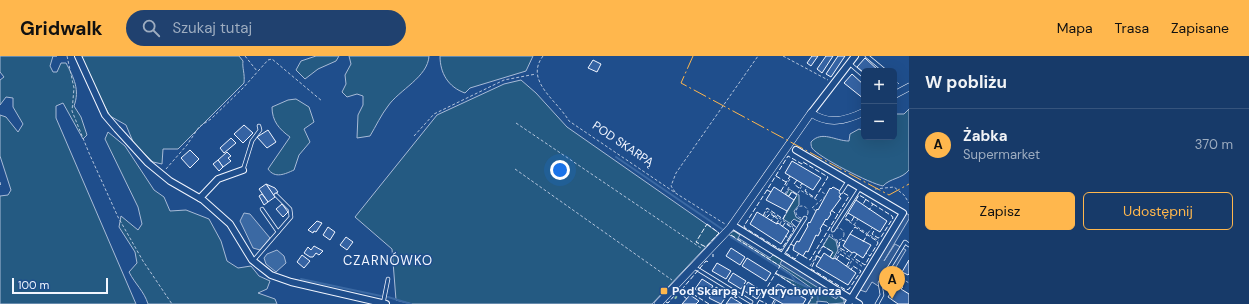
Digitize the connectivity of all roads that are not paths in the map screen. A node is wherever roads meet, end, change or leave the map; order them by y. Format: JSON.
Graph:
{"nodes":[{"id":1,"x":78,"y":56,"type":"edge"},
{"id":2,"x":855,"y":56,"type":"edge"},
{"id":3,"x":867,"y":56,"type":"edge"},
{"id":4,"x":849,"y":63,"type":"junction"},
{"id":5,"x":881,"y":68,"type":"edge"},
{"id":6,"x":861,"y":73,"type":"edge"},
{"id":7,"x":909,"y":87,"type":"edge"},
{"id":8,"x":897,"y":93,"type":"edge"},
{"id":9,"x":811,"y":113,"type":"junction"},
{"id":10,"x":861,"y":113,"type":"edge"},
{"id":11,"x":259,"y":126,"type":"dead end"},
{"id":12,"x":796,"y":150,"type":"dead end"},
{"id":13,"x":243,"y":170,"type":"joint"},
{"id":14,"x":848,"y":181,"type":"junction"},
{"id":15,"x":860,"y":188,"type":"junction"},
{"id":16,"x":841,"y":192,"type":"dead end"},
{"id":17,"x":276,"y":195,"type":"dead end"},
{"id":18,"x":200,"y":198,"type":"junction"},
{"id":19,"x":262,"y":209,"type":"dead end"},
{"id":20,"x":804,"y":218,"type":"road end"},
{"id":21,"x":731,"y":226,"type":"junction"},
{"id":22,"x":833,"y":231,"type":"road end"},
{"id":23,"x":278,"y":232,"type":"junction"},
{"id":24,"x":909,"y":245,"type":"edge"},
{"id":25,"x":781,"y":256,"type":"junction"},
{"id":26,"x":253,"y":261,"type":"junction"},
{"id":27,"x":694,"y":267,"type":"junction"},
{"id":28,"x":388,"y":279,"type":"dead end"},
{"id":29,"x":751,"y":302,"type":"dead end"},
{"id":30,"x":850,"y":302,"type":"edge"},
{"id":31,"x":878,"y":303,"type":"edge"},
{"id":32,"x":384,"y":304,"type":"edge"},
{"id":33,"x":658,"y":304,"type":"edge"},
{"id":34,"x":859,"y":304,"type":"edge"},
{"id":35,"x":883,"y":304,"type":"edge"}],
"edges":[{"from":1,"to":18,"type":"street"},
{"from":2,"to":4,"type":"street"},
{"from":3,"to":5,"type":"lane"},
{"from":4,"to":6,"type":"lane"},
{"from":4,"to":9,"type":"street"},
{"from":7,"to":8,"type":"street"},
{"from":9,"to":10,"type":"street"},
{"from":9,"to":21,"type":"street"},
{"from":11,"to":13,"type":"lane"},
{"from":12,"to":14,"type":"street"},
{"from":13,"to":18,"type":"street"},
{"from":14,"to":15,"type":"street"},
{"from":14,"to":16,"type":"lane"},
{"from":15,"to":22,"type":"lane"},
{"from":15,"to":30,"type":"street"},
{"from":17,"to":23,"type":"lane"},
{"from":18,"to":26,"type":"street"},
{"from":19,"to":23,"type":"lane"},
{"from":20,"to":25,"type":"lane"},
{"from":21,"to":25,"type":"street"},
{"from":21,"to":27,"type":"street"},
{"from":23,"to":26,"type":"lane"},
{"from":24,"to":31,"type":"lane"},
{"from":25,"to":30,"type":"street"},
{"from":26,"to":32,"type":"street"},
{"from":27,"to":29,"type":"lane"},
{"from":27,"to":33,"type":"street"},
{"from":28,"to":32,"type":"lane"},
{"from":30,"to":34,"type":"street"},
{"from":31,"to":35,"type":"lane"}]}
